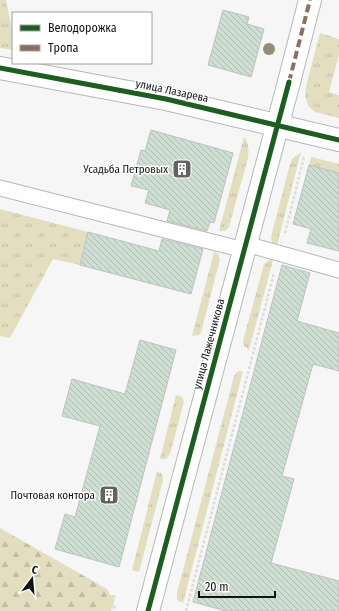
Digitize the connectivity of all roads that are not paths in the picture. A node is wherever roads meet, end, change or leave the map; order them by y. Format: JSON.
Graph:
{"nodes":[{"id":1,"x":310,"y":0,"type":"edge"},
{"id":2,"x":0,"y":68,"type":"edge"},
{"id":3,"x":277,"y":126,"type":"junction"},
{"id":4,"x":339,"y":140,"type":"edge"},
{"id":5,"x":0,"y":188,"type":"edge"},
{"id":6,"x":245,"y":247,"type":"junction"},
{"id":7,"x":339,"y":270,"type":"edge"},
{"id":8,"x":148,"y":611,"type":"edge"}],
"edges":[{"from":1,"to":3,"type":"street","name":"улица Лажечникова"},
{"from":2,"to":3,"type":"street","name":"улица Лазарева"},
{"from":3,"to":4,"type":"street","name":"улица Лазарева"},
{"from":3,"to":6,"type":"street","name":"улица Лажечникова"},
{"from":5,"to":6,"type":"lane"},
{"from":6,"to":7,"type":"lane"},
{"from":6,"to":8,"type":"street","name":"улица Лажечникова"}]}
